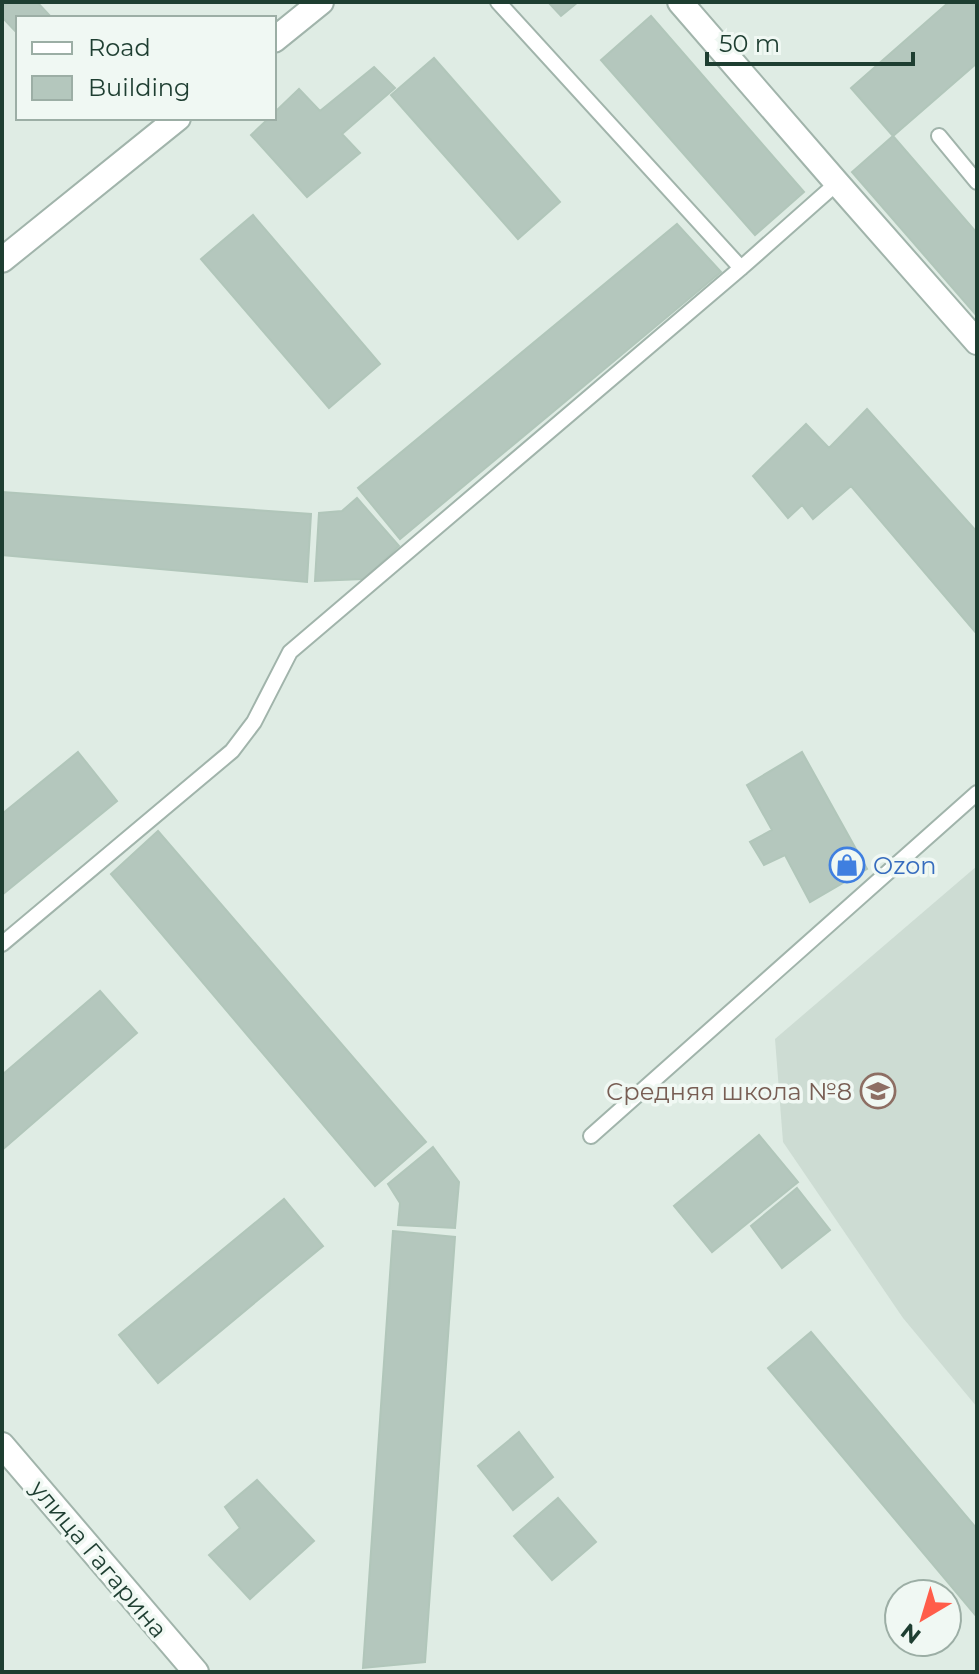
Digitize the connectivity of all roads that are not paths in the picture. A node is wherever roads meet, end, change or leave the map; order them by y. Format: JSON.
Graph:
{"nodes":[{"id":1,"x":321,"y":2,"type":"edge"},
{"id":2,"x":498,"y":2,"type":"edge"},
{"id":3,"x":680,"y":2,"type":"edge"},
{"id":4,"x":276,"y":38,"type":"edge"},
{"id":5,"x":176,"y":120,"type":"edge"},
{"id":6,"x":939,"y":136,"type":"dead end"},
{"id":7,"x":977,"y":182,"type":"edge"},
{"id":8,"x":837,"y":183,"type":"junction"},
{"id":9,"x":2,"y":260,"type":"edge"},
{"id":10,"x":741,"y":268,"type":"junction"},
{"id":11,"x":977,"y":342,"type":"edge"},
{"id":12,"x":977,"y":793,"type":"edge"},
{"id":13,"x":2,"y":944,"type":"edge"},
{"id":14,"x":591,"y":1136,"type":"dead end"},
{"id":15,"x":2,"y":1445,"type":"edge"},
{"id":16,"x":196,"y":1672,"type":"edge"}],
"edges":[{"from":1,"to":4,"type":"street"},
{"from":2,"to":10,"type":"lane"},
{"from":3,"to":8,"type":"street"},
{"from":5,"to":9,"type":"street"},
{"from":6,"to":7,"type":"lane"},
{"from":8,"to":10,"type":"lane"},
{"from":8,"to":11,"type":"street"},
{"from":10,"to":13,"type":"lane"},
{"from":12,"to":14,"type":"lane"},
{"from":15,"to":16,"type":"street","name":"улица Гагарина"}]}
